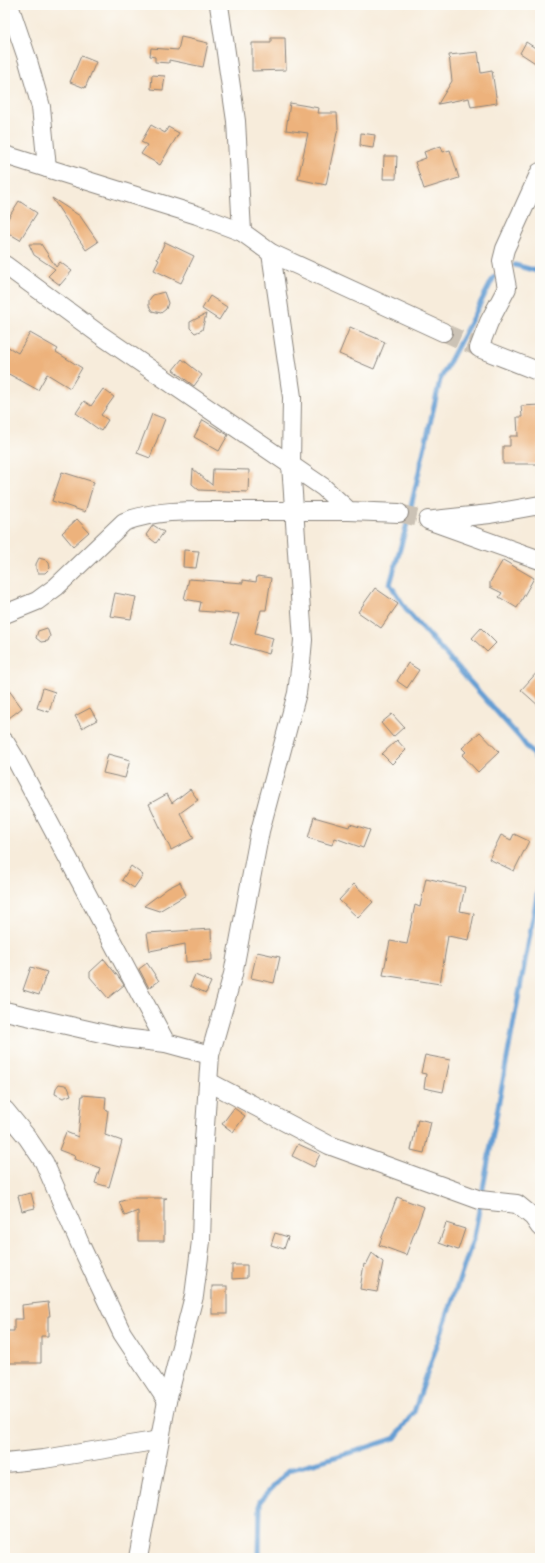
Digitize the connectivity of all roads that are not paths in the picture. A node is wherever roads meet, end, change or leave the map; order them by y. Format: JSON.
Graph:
{"nodes":[{"id":1,"x":8,"y":5,"type":"edge"},
{"id":2,"x":218,"y":5,"type":"edge"},
{"id":3,"x":5,"y":155,"type":"edge"},
{"id":4,"x":47,"y":168,"type":"junction"},
{"id":5,"x":540,"y":172,"type":"edge"},
{"id":6,"x":242,"y":232,"type":"junction"},
{"id":7,"x":271,"y":254,"type":"junction"},
{"id":8,"x":5,"y":265,"type":"edge"},
{"id":9,"x":443,"y":332,"type":"tunnel mouth"},
{"id":10,"x":540,"y":372,"type":"edge"},
{"id":11,"x":291,"y":464,"type":"junction"},
{"id":12,"x":540,"y":505,"type":"edge"},
{"id":13,"x":293,"y":510,"type":"junction"},
{"id":14,"x":349,"y":511,"type":"junction"},
{"id":15,"x":399,"y":513,"type":"tunnel mouth"},
{"id":16,"x":540,"y":560,"type":"edge"},
{"id":17,"x":5,"y":614,"type":"edge"},
{"id":18,"x":5,"y":742,"type":"edge"},
{"id":19,"x":5,"y":1011,"type":"edge"},
{"id":20,"x":166,"y":1043,"type":"junction"},
{"id":21,"x":210,"y":1055,"type":"junction"},
{"id":22,"x":209,"y":1082,"type":"junction"},
{"id":23,"x":5,"y":1110,"type":"edge"},
{"id":24,"x":540,"y":1227,"type":"edge"},
{"id":25,"x":167,"y":1401,"type":"junction"},
{"id":26,"x":160,"y":1440,"type":"junction"},
{"id":27,"x":5,"y":1463,"type":"edge"},
{"id":28,"x":138,"y":1558,"type":"edge"}],
"edges":[{"from":1,"to":4,"type":"street"},
{"from":2,"to":6,"type":"street"},
{"from":3,"to":4,"type":"street"},
{"from":4,"to":6,"type":"street"},
{"from":5,"to":10,"type":"street"},
{"from":6,"to":7,"type":"street"},
{"from":7,"to":9,"type":"street"},
{"from":7,"to":11,"type":"street"},
{"from":8,"to":11,"type":"street"},
{"from":11,"to":13,"type":"street"},
{"from":11,"to":14,"type":"street"},
{"from":12,"to":16,"type":"street"},
{"from":13,"to":14,"type":"street"},
{"from":13,"to":17,"type":"street"},
{"from":13,"to":21,"type":"street"},
{"from":14,"to":15,"type":"street"},
{"from":18,"to":20,"type":"street"},
{"from":19,"to":20,"type":"street"},
{"from":20,"to":21,"type":"street"},
{"from":21,"to":22,"type":"street"},
{"from":22,"to":24,"type":"street"},
{"from":22,"to":25,"type":"street"},
{"from":23,"to":25,"type":"street"},
{"from":25,"to":26,"type":"street"},
{"from":26,"to":27,"type":"street"},
{"from":26,"to":28,"type":"street"}]}
